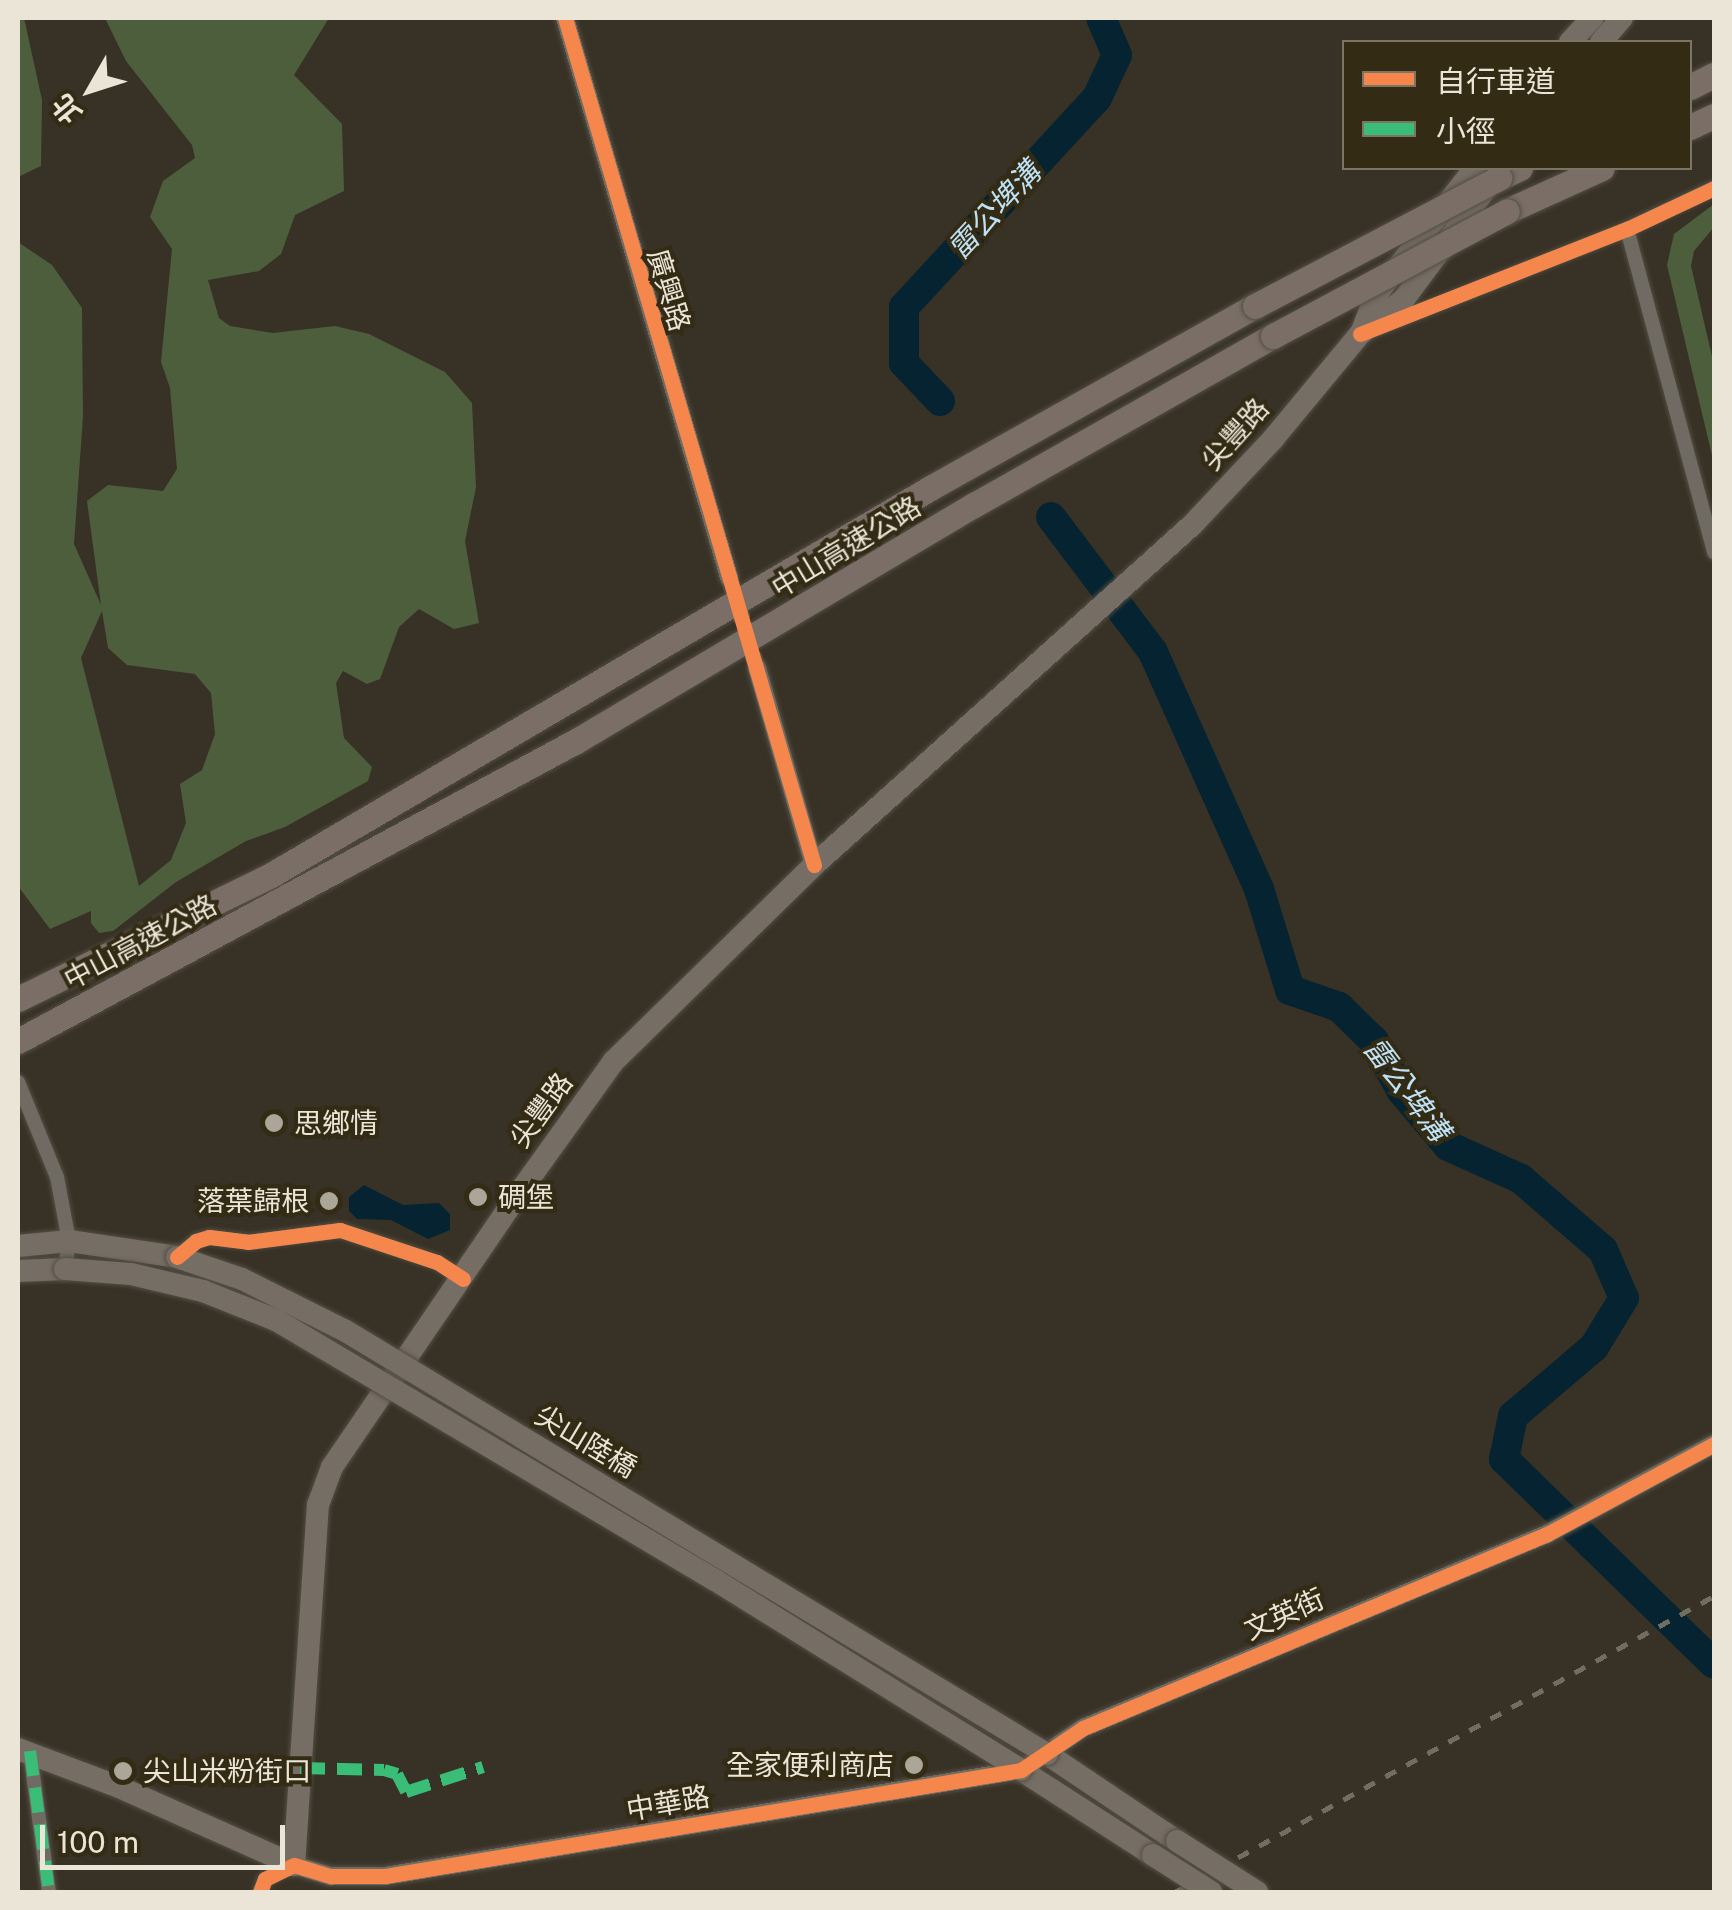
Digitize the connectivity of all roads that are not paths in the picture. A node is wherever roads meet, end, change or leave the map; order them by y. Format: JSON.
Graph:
{"nodes":[{"id":1,"x":564,"y":18,"type":"edge"},
{"id":2,"x":1592,"y":18,"type":"edge"},
{"id":3,"x":1622,"y":18,"type":"edge"},
{"id":4,"x":1572,"y":40,"type":"edge"},
{"id":5,"x":1603,"y":40,"type":"edge"},
{"id":6,"x":1473,"y":170,"type":"edge"},
{"id":7,"x":1598,"y":170,"type":"edge"},
{"id":8,"x":1507,"y":171,"type":"edge"},
{"id":9,"x":1714,"y":188,"type":"edge"},
{"id":10,"x":1627,"y":228,"type":"junction"},
{"id":11,"x":1360,"y":334,"type":"junction"},
{"id":12,"x":1714,"y":552,"type":"edge"},
{"id":13,"x":730,"y":577,"type":"tunnel mouth"},
{"id":14,"x":757,"y":668,"type":"tunnel mouth"},
{"id":15,"x":814,"y":866,"type":"junction"},
{"id":16,"x":18,"y":1000,"type":"edge"},
{"id":17,"x":18,"y":1041,"type":"edge"},
{"id":18,"x":19,"y":1086,"type":"edge"},
{"id":19,"x":69,"y":1241,"type":"junction"},
{"id":20,"x":18,"y":1246,"type":"edge"},
{"id":21,"x":177,"y":1257,"type":"junction"},
{"id":22,"x":65,"y":1269,"type":"junction"},
{"id":23,"x":18,"y":1272,"type":"edge"},
{"id":24,"x":463,"y":1279,"type":"junction"},
{"id":25,"x":1714,"y":1444,"type":"edge"},
{"id":26,"x":24,"y":1750,"type":"edge"},
{"id":27,"x":1047,"y":1754,"type":"junction"},
{"id":28,"x":1021,"y":1770,"type":"junction"},
{"id":29,"x":294,"y":1864,"type":"junction"},
{"id":30,"x":48,"y":1892,"type":"edge"},
{"id":31,"x":260,"y":1892,"type":"edge"},
{"id":32,"x":1212,"y":1892,"type":"edge"},
{"id":33,"x":1258,"y":1892,"type":"edge"}],
"edges":[{"from":1,"to":13,"type":"street","name":"廣興路"},
{"from":2,"to":4,"type":"main road"},
{"from":3,"to":5,"type":"main road"},
{"from":6,"to":11,"type":"main road","name":"尖豐路"},
{"from":7,"to":17,"type":"highway","name":"中山高速公路","bridge":true},
{"from":8,"to":11,"type":"main road","name":"尖豐路"},
{"from":8,"to":16,"type":"highway","name":"中山高速公路","bridge":true},
{"from":9,"to":10,"type":"street"},
{"from":10,"to":11,"type":"street"},
{"from":10,"to":12,"type":"street"},
{"from":11,"to":15,"type":"main road","name":"尖豐路"},
{"from":14,"to":15,"type":"street"},
{"from":15,"to":24,"type":"main road","name":"尖豐路"},
{"from":18,"to":19,"type":"street"},
{"from":19,"to":20,"type":"main road","name":"尖山陸橋"},
{"from":19,"to":21,"type":"main road","name":"尖山陸橋"},
{"from":19,"to":22,"type":"street"},
{"from":21,"to":24,"type":"street"},
{"from":21,"to":27,"type":"main road","name":"尖山陸橋","bridge":true},
{"from":22,"to":23,"type":"main road","name":"尖山陸橋"},
{"from":22,"to":28,"type":"main road","name":"尖山陸橋","bridge":true},
{"from":24,"to":29,"type":"main road","name":"尖豐路"},
{"from":25,"to":27,"type":"street","name":"文英街"},
{"from":26,"to":29,"type":"main road","name":"中華路"},
{"from":26,"to":30,"type":"street"},
{"from":27,"to":28,"type":"street","name":"中華路"},
{"from":27,"to":33,"type":"main road","name":"尖山陸橋","bridge":true},
{"from":28,"to":29,"type":"street","name":"中華路"},
{"from":28,"to":32,"type":"main road","name":"尖山陸橋","bridge":true},
{"from":29,"to":31,"type":"street"}]}
